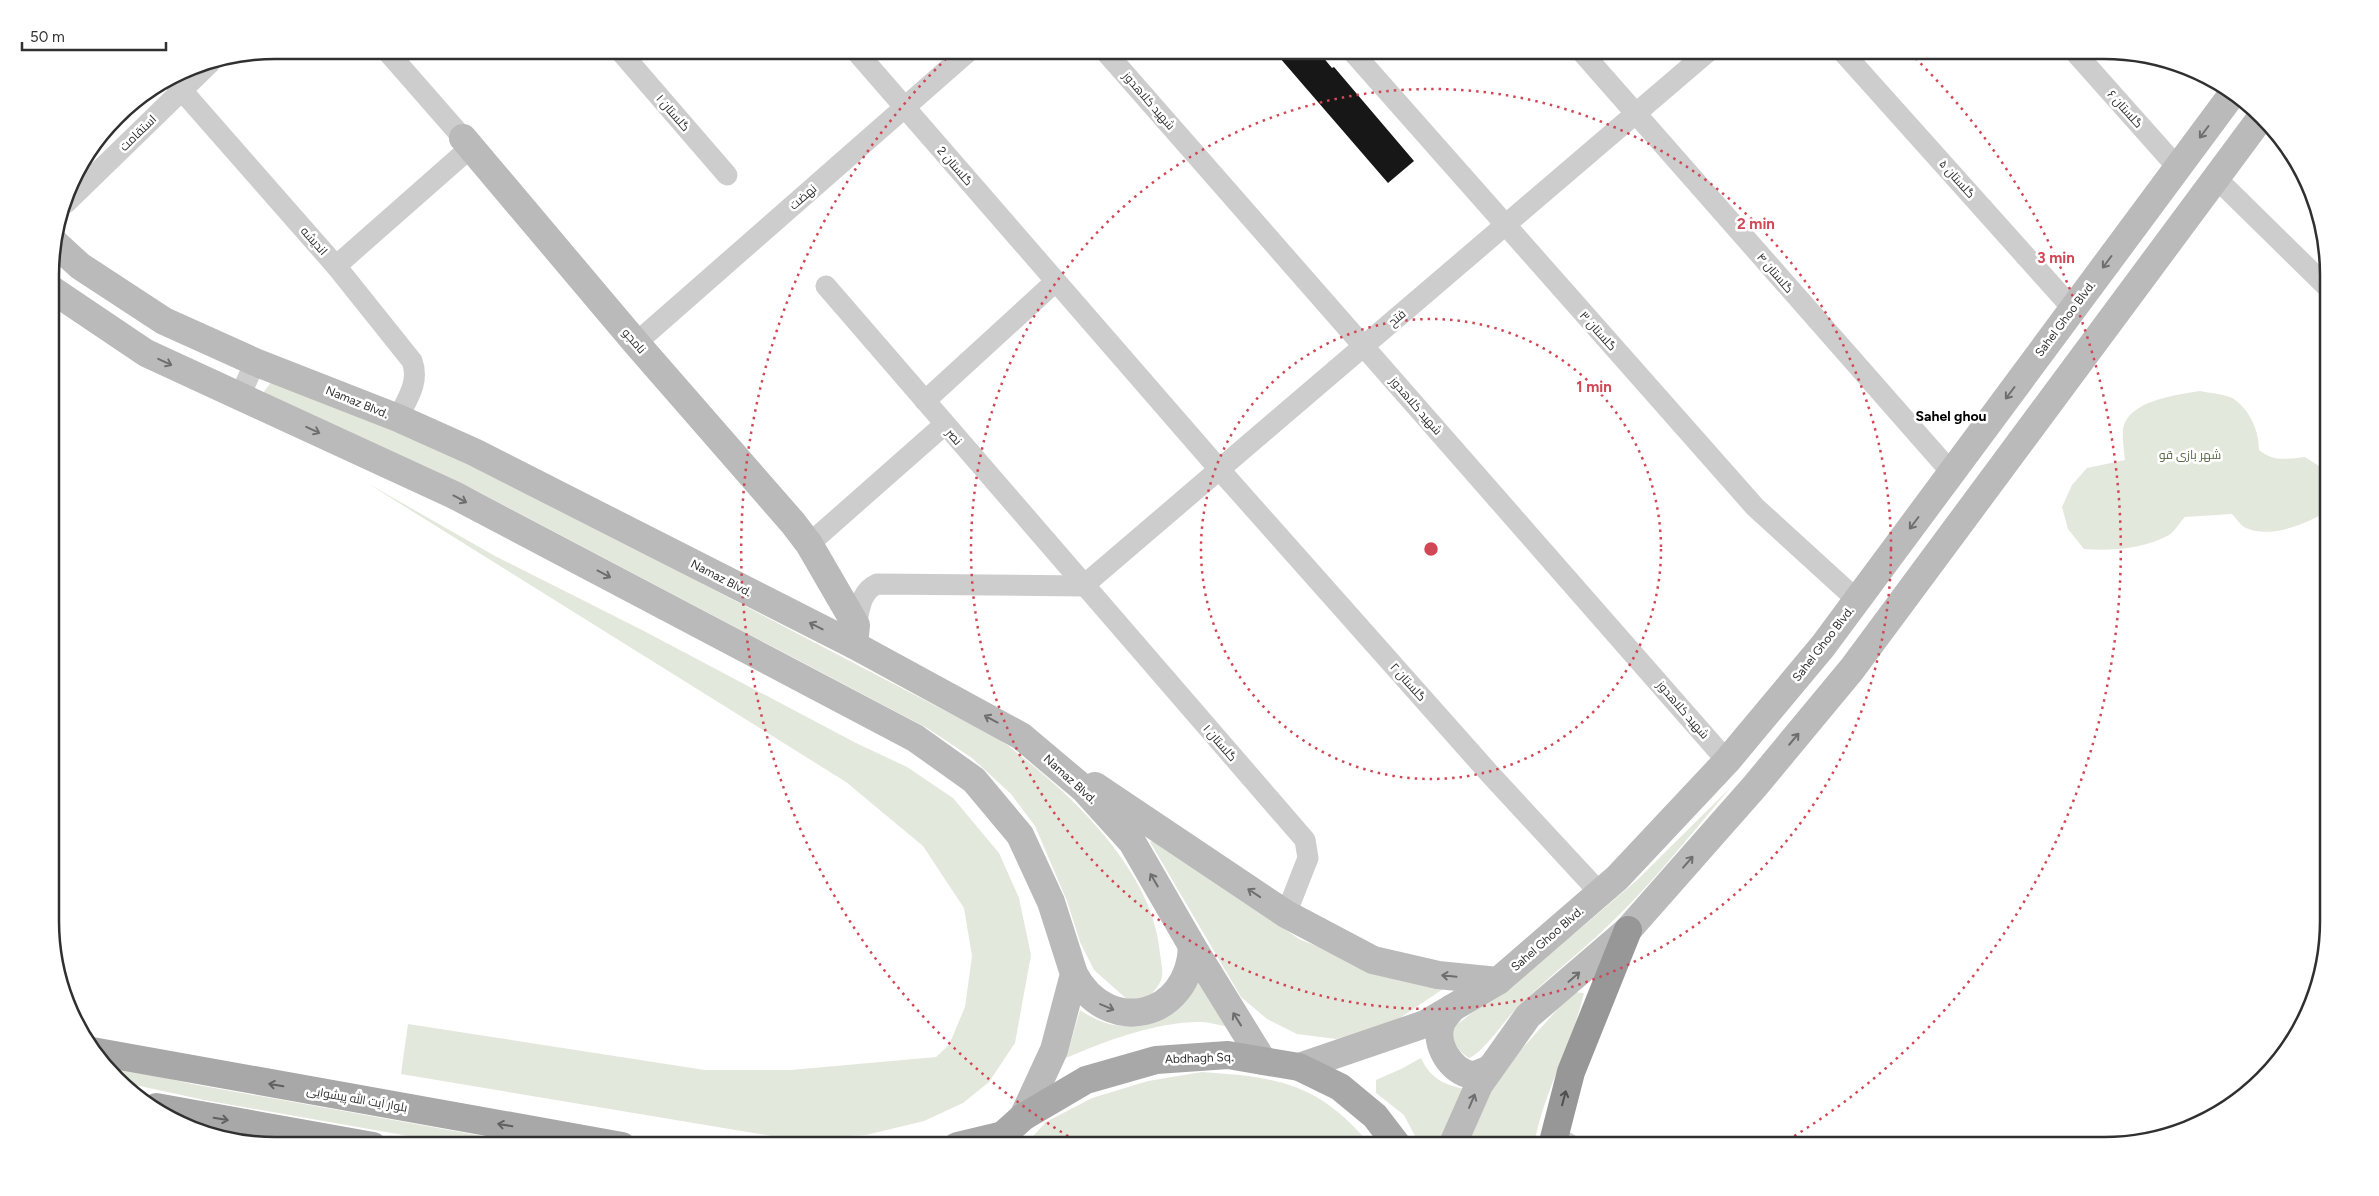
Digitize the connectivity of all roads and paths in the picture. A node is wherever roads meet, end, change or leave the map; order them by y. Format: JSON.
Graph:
{"nodes":[{"id":1,"x":394,"y":59,"type":"edge"},
{"id":2,"x":627,"y":59,"type":"edge"},
{"id":3,"x":862,"y":59,"type":"edge"},
{"id":4,"x":960,"y":59,"type":"edge"},
{"id":5,"x":1112,"y":59,"type":"edge"},
{"id":6,"x":1359,"y":59,"type":"edge"},
{"id":7,"x":1588,"y":59,"type":"edge"},
{"id":8,"x":1700,"y":59,"type":"edge"},
{"id":9,"x":1849,"y":59,"type":"edge"},
{"id":10,"x":2081,"y":59,"type":"edge"},
{"id":11,"x":176,"y":84,"type":"edge"},
{"id":12,"x":2229,"y":98,"type":"edge"},
{"id":13,"x":906,"y":107,"type":"junction"},
{"id":14,"x":1636,"y":114,"type":"junction"},
{"id":15,"x":2257,"y":122,"type":"edge"},
{"id":16,"x":466,"y":143,"type":"junction"},
{"id":17,"x":2178,"y":168,"type":"junction"},
{"id":18,"x":727,"y":175,"type":"dead end"},
{"id":19,"x":2216,"y":178,"type":"junction"},
{"id":20,"x":74,"y":194,"type":"edge"},
{"id":21,"x":1505,"y":226,"type":"junction"},
{"id":22,"x":61,"y":249,"type":"edge"},
{"id":23,"x":336,"y":266,"type":"junction"},
{"id":24,"x":2320,"y":280,"type":"edge"},
{"id":25,"x":1055,"y":282,"type":"junction"},
{"id":26,"x":826,"y":286,"type":"dead end"},
{"id":27,"x":59,"y":294,"type":"edge"},
{"id":28,"x":2073,"y":309,"type":"junction"},
{"id":29,"x":59,"y":313,"type":"edge"},
{"id":30,"x":131,"y":343,"type":"junction"},
{"id":31,"x":636,"y":343,"type":"junction"},
{"id":32,"x":1364,"y":346,"type":"junction"},
{"id":33,"x":255,"y":362,"type":"junction"},
{"id":34,"x":240,"y":396,"type":"junction"},
{"id":35,"x":925,"y":401,"type":"junction"},
{"id":36,"x":398,"y":418,"type":"junction"},
{"id":37,"x":944,"y":425,"type":"junction"},
{"id":38,"x":1219,"y":470,"type":"junction"},
{"id":39,"x":1952,"y":472,"type":"junction"},
{"id":40,"x":809,"y":544,"type":"junction"},
{"id":41,"x":1083,"y":586,"type":"junction"},
{"id":42,"x":1857,"y":600,"type":"junction"},
{"id":43,"x":855,"y":635,"type":"junction"},
{"id":44,"x":1021,"y":736,"type":"junction"},
{"id":45,"x":1727,"y":761,"type":"junction"},
{"id":46,"x":1600,"y":893,"type":"junction"},
{"id":47,"x":1286,"y":914,"type":"junction"},
{"id":48,"x":1628,"y":930,"type":"junction"},
{"id":49,"x":1192,"y":946,"type":"junction"},
{"id":50,"x":1074,"y":974,"type":"junction"},
{"id":51,"x":1498,"y":981,"type":"junction"},
{"id":52,"x":1452,"y":1008,"type":"junction"},
{"id":53,"x":103,"y":1053,"type":"edge"},
{"id":54,"x":1263,"y":1061,"type":"junction"},
{"id":55,"x":1299,"y":1067,"type":"junction"},
{"id":56,"x":1490,"y":1069,"type":"junction"},
{"id":57,"x":169,"y":1109,"type":"edge"},
{"id":58,"x":1024,"y":1117,"type":"junction"},
{"id":59,"x":323,"y":1137,"type":"edge"},
{"id":60,"x":572,"y":1137,"type":"edge"},
{"id":61,"x":1003,"y":1137,"type":"edge"},
{"id":62,"x":1391,"y":1137,"type":"edge"},
{"id":63,"x":1456,"y":1137,"type":"edge"},
{"id":64,"x":1554,"y":1137,"type":"edge"}],
"edges":[{"from":1,"to":16,"type":"street","name":"نامجو"},
{"from":2,"to":18,"type":"street","name":"گلستان ۱"},
{"from":3,"to":13,"type":"street","name":"گلستان 2"},
{"from":4,"to":13,"type":"street","name":"نهضت"},
{"from":5,"to":32,"type":"street","name":"شهید کلاهدوز"},
{"from":6,"to":21,"type":"street","name":"گلستان ۳"},
{"from":7,"to":14,"type":"street","name":"گلستان ۴"},
{"from":8,"to":14,"type":"street","name":"فتح"},
{"from":9,"to":28,"type":"street","name":"گلستان ۵"},
{"from":10,"to":17,"type":"street","name":"گلستان ۶"},
{"from":11,"to":20,"type":"street","name":"استقامت"},
{"from":11,"to":23,"type":"street","name":"اندیشه"},
{"from":12,"to":17,"type":"main road","name":"Sahel Ghoo Blvd.","one_way":true},
{"from":13,"to":25,"type":"street","name":"گلستان 2"},
{"from":13,"to":31,"type":"street","name":"نهضت"},
{"from":14,"to":21,"type":"street","name":"فتح"},
{"from":14,"to":39,"type":"street","name":"گلستان ۴"},
{"from":15,"to":19,"type":"main road"},
{"from":16,"to":23,"type":"street"},
{"from":16,"to":31,"type":"main road","name":"نامجو"},
{"from":17,"to":28,"type":"main road","name":"Sahel Ghoo Blvd.","one_way":true},
{"from":19,"to":24,"type":"street"},
{"from":48,"to":19,"type":"main road","one_way":true},
{"from":21,"to":32,"type":"street","name":"فتح"},
{"from":21,"to":42,"type":"street","name":"گلستان ۳"},
{"from":22,"to":33,"type":"main road","name":"Namaz Blvd."},
{"from":23,"to":36,"type":"street","name":"اندیشه"},
{"from":25,"to":35,"type":"street"},
{"from":25,"to":38,"type":"street","name":"گلستان 2"},
{"from":26,"to":35,"type":"street","name":"نصر"},
{"from":27,"to":30,"type":"main road"},
{"from":28,"to":39,"type":"main road","name":"Sahel Ghoo Blvd.","one_way":true},
{"from":29,"to":30,"type":"main road"},
{"from":30,"to":34,"type":"main road","one_way":true},
{"from":31,"to":40,"type":"main road","name":"نامجو"},
{"from":32,"to":38,"type":"street","name":"فتح"},
{"from":32,"to":45,"type":"street","name":"شهید کلاهدوز"},
{"from":33,"to":34,"type":"street"},
{"from":33,"to":36,"type":"main road","name":"Namaz Blvd."},
{"from":34,"to":50,"type":"main road","one_way":true},
{"from":35,"to":37,"type":"street","name":"نصر"},
{"from":43,"to":36,"type":"main road","name":"Namaz Blvd.","one_way":true},
{"from":37,"to":40,"type":"street"},
{"from":37,"to":41,"type":"street","name":"نصر"},
{"from":38,"to":41,"type":"street","name":"فتح"},
{"from":38,"to":46,"type":"street","name":"گلستان ۲"},
{"from":39,"to":42,"type":"main road","name":"Sahel Ghoo Blvd.","one_way":true},
{"from":40,"to":43,"type":"main road","name":"نامجو"},
{"from":41,"to":43,"type":"street"},
{"from":41,"to":47,"type":"street","name":"گلستان ۱"},
{"from":42,"to":45,"type":"main road","name":"Sahel Ghoo Blvd."},
{"from":44,"to":43,"type":"main road","name":"Namaz Blvd.","one_way":true},
{"from":47,"to":44,"type":"main road","one_way":true},
{"from":49,"to":44,"type":"main road","name":"Namaz Blvd.","one_way":true},
{"from":45,"to":46,"type":"main road","name":"Sahel Ghoo Blvd."},
{"from":46,"to":51,"type":"main road","name":"Sahel Ghoo Blvd."},
{"from":51,"to":47,"type":"main road","one_way":true},
{"from":56,"to":48,"type":"main road","one_way":true},
{"from":64,"to":48,"type":"highway","one_way":true},
{"from":50,"to":49,"type":"main road","one_way":true},
{"from":54,"to":49,"type":"main road","name":"Namaz Blvd.","one_way":true},
{"from":50,"to":58,"type":"main road"},
{"from":51,"to":52,"type":"main road","name":"Sahel Ghoo Blvd."},
{"from":52,"to":55,"type":"main road","name":"Sahel Ghoo Blvd."},
{"from":52,"to":56,"type":"main road"},
{"from":60,"to":53,"type":"main road","name":"بلوار آیت الله پیشوایی","one_way":true},
{"from":54,"to":55,"type":"main road","name":"Abdhagh Sq."},
{"from":54,"to":58,"type":"main road","name":"Abdhagh Sq."},
{"from":55,"to":62,"type":"main road","name":"Abdhagh Sq."},
{"from":63,"to":56,"type":"main road","one_way":true},
{"from":57,"to":59,"type":"main road","one_way":true},
{"from":58,"to":61,"type":"main road","name":"Abdhagh Sq."}]}
